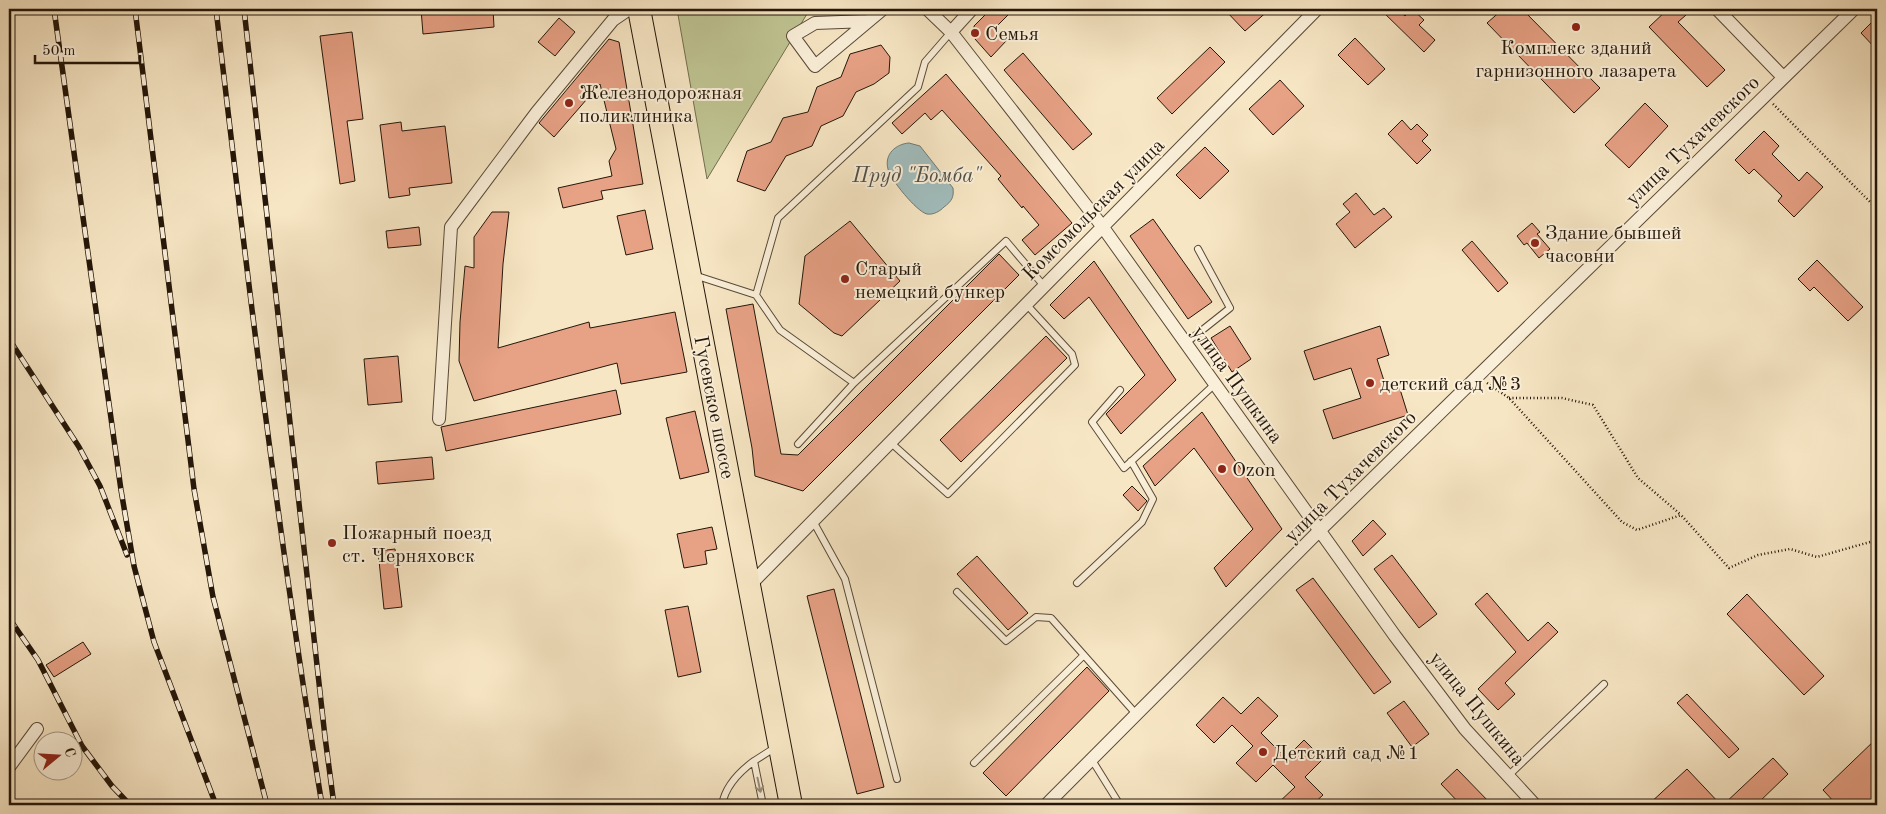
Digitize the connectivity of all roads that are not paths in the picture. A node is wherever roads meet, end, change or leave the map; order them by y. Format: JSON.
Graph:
{"nodes":[{"id":1,"x":629,"y":9,"type":"edge"},
{"id":2,"x":639,"y":9,"type":"edge"},
{"id":3,"x":883,"y":9,"type":"edge"},
{"id":4,"x":927,"y":9,"type":"edge"},
{"id":5,"x":972,"y":9,"type":"edge"},
{"id":6,"x":1317,"y":9,"type":"edge"},
{"id":7,"x":1716,"y":9,"type":"edge"},
{"id":8,"x":1854,"y":9,"type":"edge"},
{"id":9,"x":868,"y":21,"type":"junction"},
{"id":10,"x":951,"y":32,"type":"junction"},
{"id":11,"x":1783,"y":78,"type":"junction"},
{"id":12,"x":1102,"y":226,"type":"junction"},
{"id":13,"x":1198,"y":249,"type":"dead end"},
{"id":14,"x":690,"y":274,"type":"junction"},
{"id":15,"x":1044,"y":286,"type":"junction"},
{"id":16,"x":756,"y":294,"type":"junction"},
{"id":17,"x":1026,"y":304,"type":"junction"},
{"id":18,"x":1186,"y":343,"type":"junction"},
{"id":19,"x":854,"y":383,"type":"junction"},
{"id":20,"x":1215,"y":384,"type":"junction"},
{"id":21,"x":1120,"y":390,"type":"dead end"},
{"id":22,"x":439,"y":419,"type":"dead end"},
{"id":23,"x":890,"y":442,"type":"junction"},
{"id":24,"x":798,"y":444,"type":"dead end"},
{"id":25,"x":1131,"y":461,"type":"junction"},
{"id":26,"x":813,"y":521,"type":"junction"},
{"id":27,"x":1320,"y":530,"type":"junction"},
{"id":28,"x":1077,"y":583,"type":"dead end"},
{"id":29,"x":749,"y":586,"type":"junction"},
{"id":30,"x":956,"y":592,"type":"dead end"},
{"id":31,"x":1084,"y":655,"type":"junction"},
{"id":32,"x":1604,"y":684,"type":"dead end"},
{"id":33,"x":1137,"y":715,"type":"junction"},
{"id":34,"x":38,"y":729,"type":"dead end"},
{"id":35,"x":780,"y":745,"type":"junction"},
{"id":36,"x":1092,"y":760,"type":"junction"},
{"id":37,"x":754,"y":761,"type":"junction"},
{"id":38,"x":974,"y":763,"type":"dead end"},
{"id":39,"x":9,"y":767,"type":"edge"},
{"id":40,"x":1508,"y":776,"type":"junction"},
{"id":41,"x":897,"y":779,"type":"dead end"},
{"id":42,"x":722,"y":805,"type":"edge"},
{"id":43,"x":763,"y":805,"type":"edge"},
{"id":44,"x":791,"y":805,"type":"edge"},
{"id":45,"x":1046,"y":805,"type":"edge"},
{"id":46,"x":1120,"y":805,"type":"edge"},
{"id":47,"x":1535,"y":805,"type":"edge"}],
"edges":[{"from":1,"to":22,"type":"street"},
{"from":2,"to":14,"type":"highway","name":"Гусевское шоссе"},
{"from":3,"to":9,"type":"street"},
{"from":4,"to":10,"type":"street","name":"улица Пушкина"},
{"from":5,"to":10,"type":"street"},
{"from":6,"to":12,"type":"street","name":"Комсомольская улица"},
{"from":7,"to":11,"type":"street"},
{"from":8,"to":11,"type":"street","name":"улица Тухачевского"},
{"from":9,"to":9,"type":"street"},
{"from":10,"to":12,"type":"street","name":"улица Пушкина"},
{"from":10,"to":16,"type":"lane"},
{"from":11,"to":27,"type":"street","name":"улица Тухачевского"},
{"from":12,"to":15,"type":"street","name":"Комсомольская улица"},
{"from":12,"to":18,"type":"street","name":"улица Пушкина"},
{"from":13,"to":18,"type":"lane"},
{"from":14,"to":16,"type":"lane"},
{"from":14,"to":29,"type":"highway","name":"Гусевское шоссе"},
{"from":15,"to":17,"type":"street","name":"Комсомольская улица"},
{"from":15,"to":19,"type":"lane"},
{"from":16,"to":19,"type":"lane"},
{"from":17,"to":23,"type":"street","name":"Комсомольская улица"},
{"from":17,"to":23,"type":"lane"},
{"from":18,"to":20,"type":"street","name":"улица Пушкина"},
{"from":19,"to":24,"type":"lane"},
{"from":20,"to":25,"type":"lane"},
{"from":20,"to":27,"type":"street","name":"улица Пушкина"},
{"from":21,"to":25,"type":"lane"},
{"from":23,"to":26,"type":"street","name":"Комсомольская улица"},
{"from":25,"to":28,"type":"lane"},
{"from":26,"to":29,"type":"street","name":"Комсомольская улица"},
{"from":26,"to":41,"type":"lane"},
{"from":27,"to":33,"type":"street","name":"улица Тухачевского"},
{"from":27,"to":40,"type":"street","name":"улица Пушкина"},
{"from":29,"to":35,"type":"highway","name":"Гусевское шоссе"},
{"from":30,"to":31,"type":"lane"},
{"from":31,"to":33,"type":"lane"},
{"from":31,"to":38,"type":"lane"},
{"from":32,"to":40,"type":"lane"},
{"from":33,"to":36,"type":"street","name":"улица Тухачевского"},
{"from":34,"to":39,"type":"street"},
{"from":35,"to":37,"type":"lane"},
{"from":35,"to":44,"type":"highway","name":"Гусевское шоссе"},
{"from":36,"to":45,"type":"street","name":"улица Тухачевского"},
{"from":36,"to":46,"type":"lane"},
{"from":37,"to":42,"type":"lane"},
{"from":37,"to":43,"type":"lane","one_way":true},
{"from":40,"to":47,"type":"street","name":"улица Пушкина"}]}
